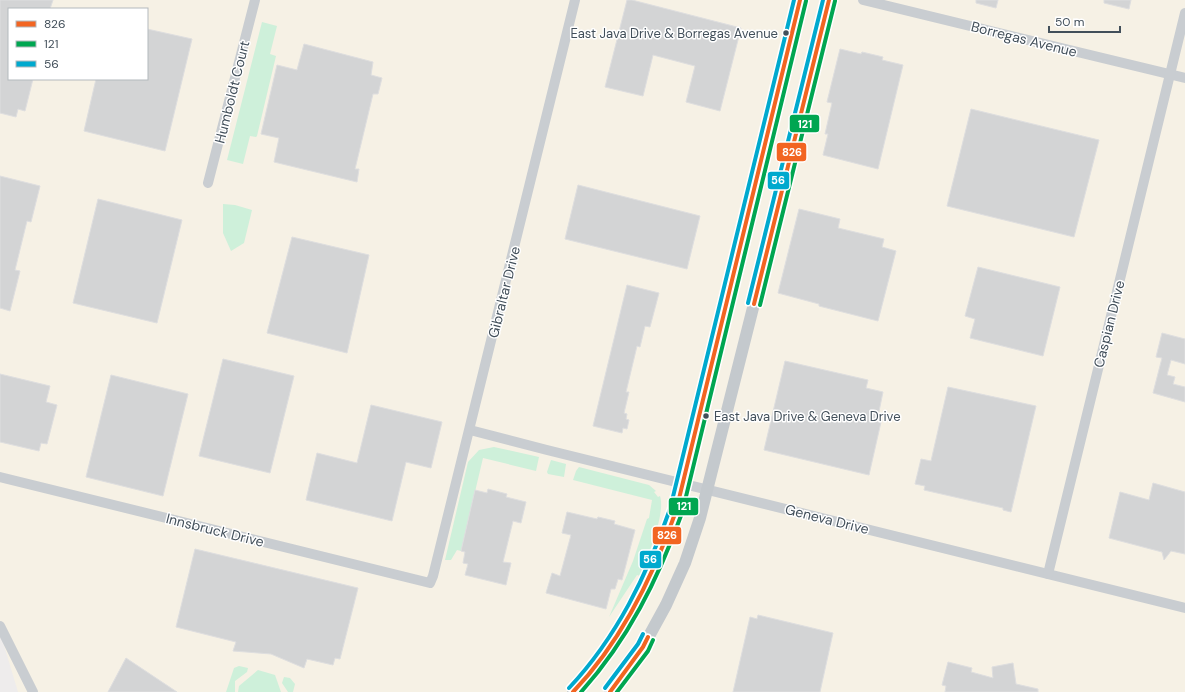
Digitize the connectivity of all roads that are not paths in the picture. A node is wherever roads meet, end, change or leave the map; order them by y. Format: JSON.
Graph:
{"nodes":[{"id":1,"x":255,"y":0,"type":"edge"},
{"id":2,"x":575,"y":0,"type":"edge"},
{"id":3,"x":800,"y":0,"type":"edge"},
{"id":4,"x":829,"y":0,"type":"edge"},
{"id":5,"x":863,"y":0,"type":"edge"},
{"id":6,"x":1185,"y":13,"type":"edge"},
{"id":7,"x":1170,"y":75,"type":"junction"},
{"id":8,"x":1185,"y":78,"type":"edge"},
{"id":9,"x":208,"y":183,"type":"dead end"},
{"id":10,"x":470,"y":430,"type":"junction"},
{"id":11,"x":0,"y":477,"type":"edge"},
{"id":12,"x":682,"y":483,"type":"junction"},
{"id":13,"x":708,"y":489,"type":"junction"},
{"id":14,"x":1048,"y":574,"type":"junction"},
{"id":15,"x":430,"y":583,"type":"joint"},
{"id":16,"x":1185,"y":608,"type":"edge"},
{"id":17,"x":0,"y":626,"type":"edge"},
{"id":18,"x":33,"y":692,"type":"edge"},
{"id":19,"x":573,"y":692,"type":"edge"},
{"id":20,"x":610,"y":692,"type":"edge"}],
"edges":[{"from":1,"to":9,"type":"street","name":"Humboldt Court"},
{"from":2,"to":10,"type":"street","name":"Gibraltar Drive"},
{"from":3,"to":12,"type":"main road"},
{"from":4,"to":13,"type":"main road"},
{"from":5,"to":7,"type":"street","name":"Borregas Avenue"},
{"from":6,"to":7,"type":"street","name":"Caspian Drive"},
{"from":7,"to":8,"type":"street","name":"Borregas Avenue"},
{"from":7,"to":14,"type":"street","name":"Caspian Drive"},
{"from":10,"to":12,"type":"street","name":"Geneva Drive"},
{"from":10,"to":15,"type":"street","name":"Gibraltar Drive"},
{"from":11,"to":15,"type":"street","name":"Innsbruck Drive"},
{"from":12,"to":13,"type":"street","name":"Geneva Drive"},
{"from":12,"to":19,"type":"main road"},
{"from":13,"to":14,"type":"street","name":"Geneva Drive"},
{"from":13,"to":20,"type":"main road"},
{"from":14,"to":16,"type":"street","name":"Geneva Drive"},
{"from":17,"to":18,"type":"street"}]}
